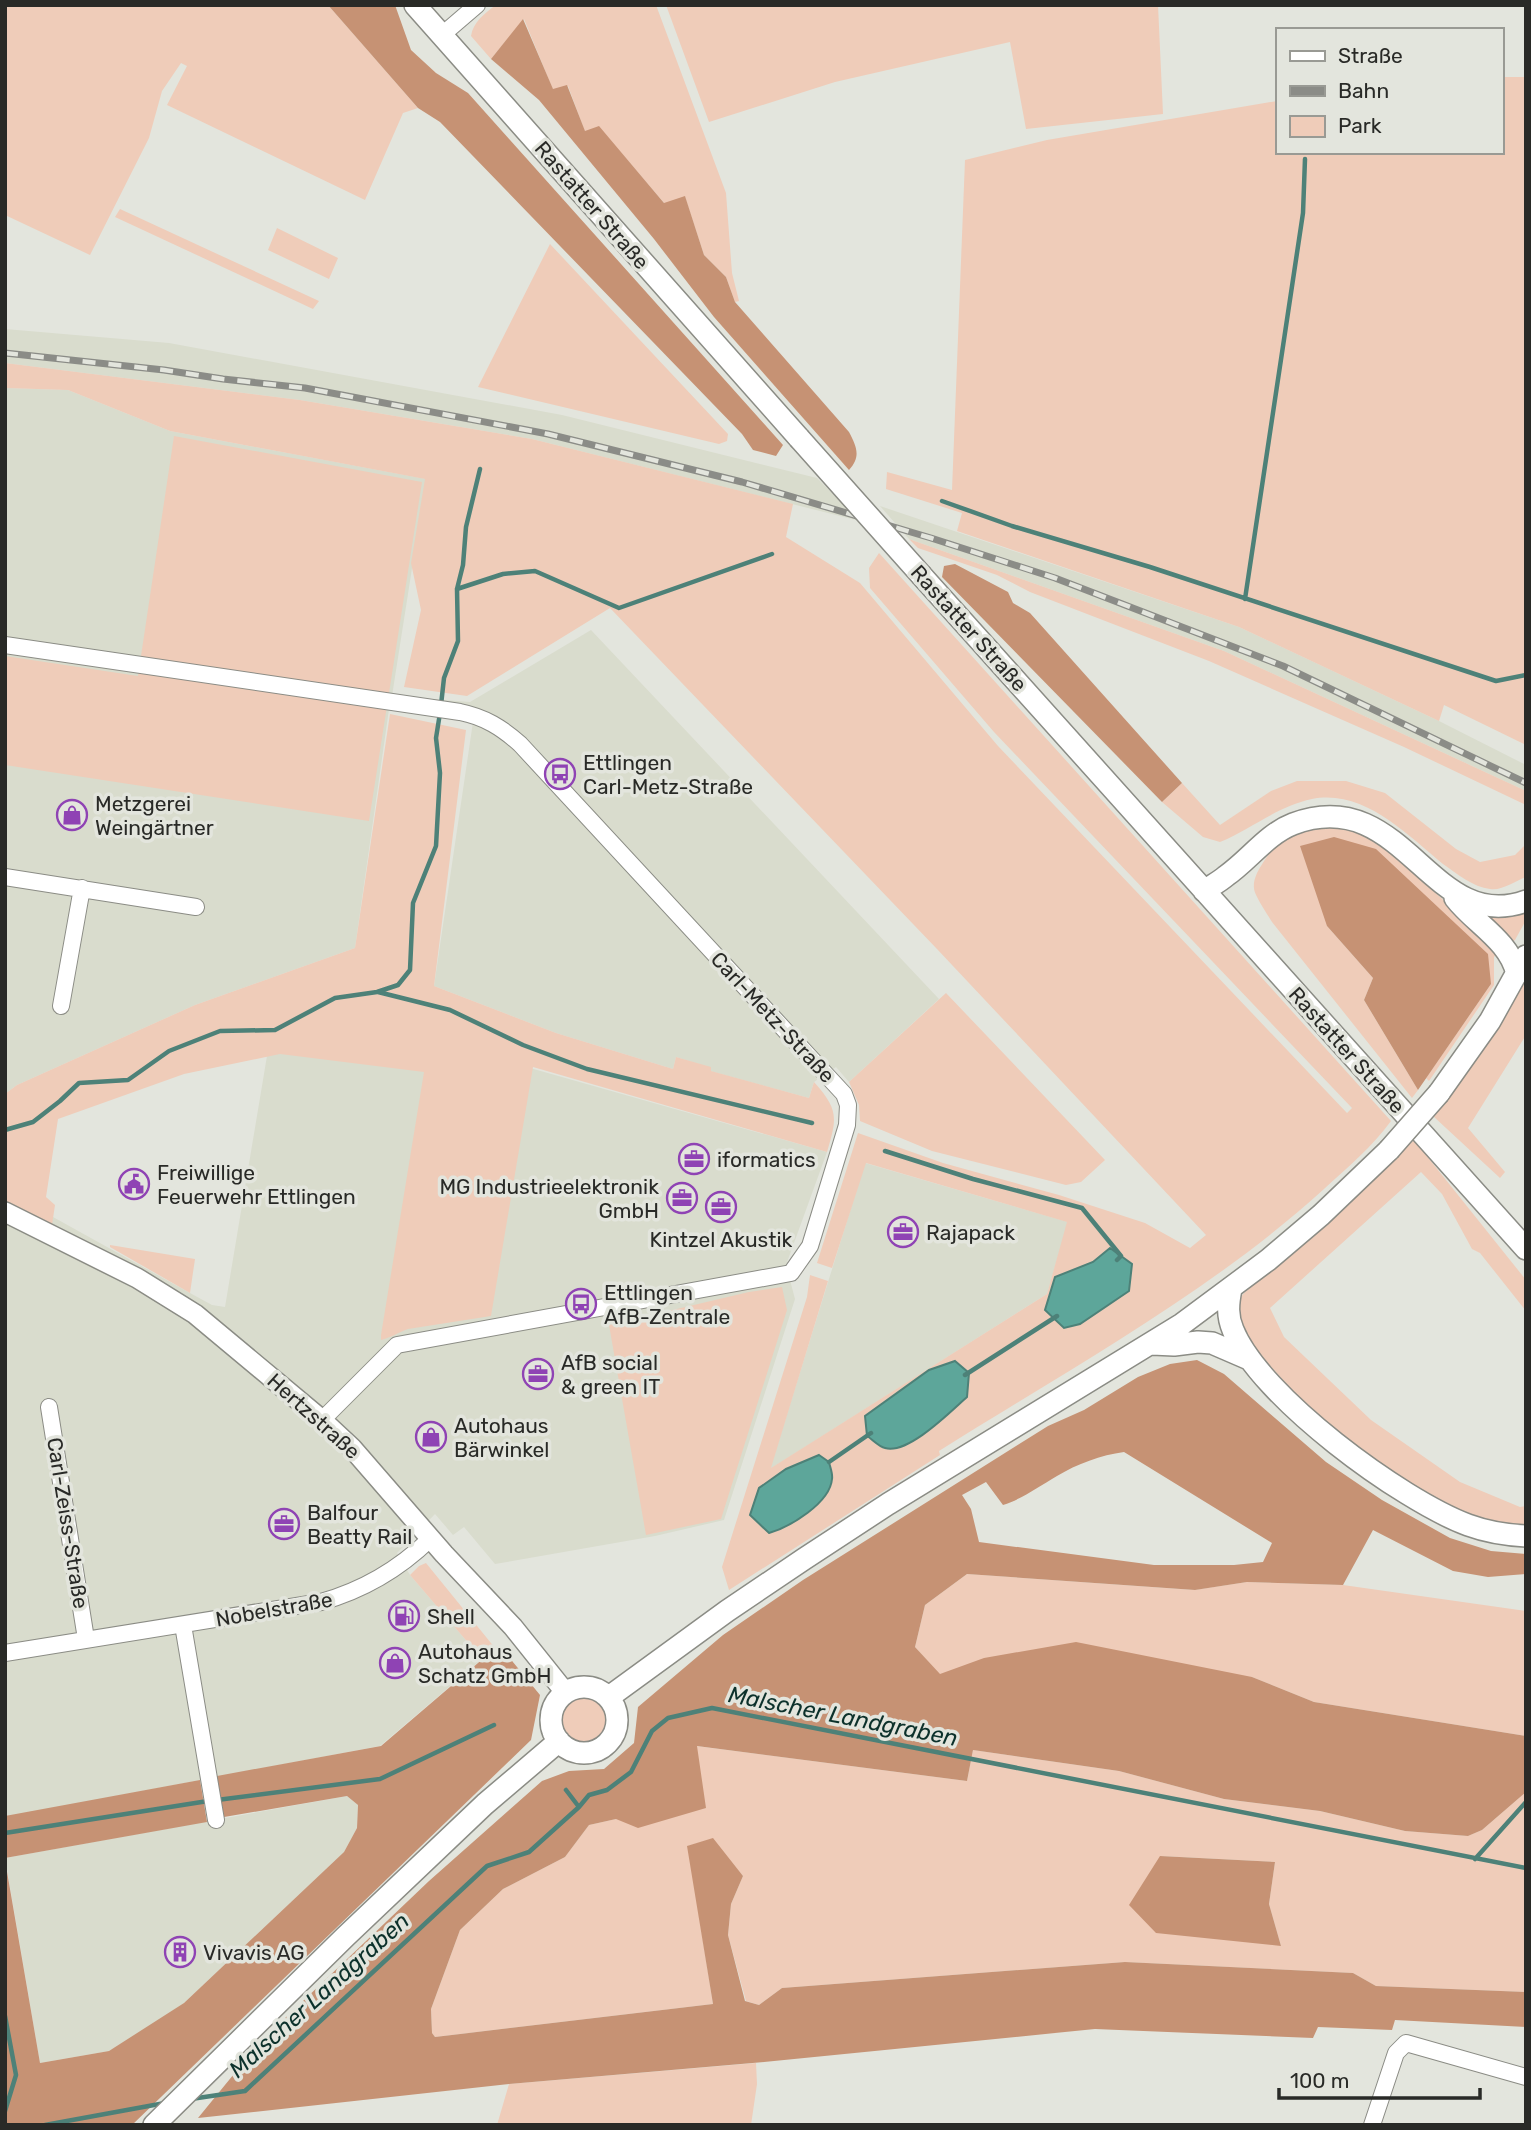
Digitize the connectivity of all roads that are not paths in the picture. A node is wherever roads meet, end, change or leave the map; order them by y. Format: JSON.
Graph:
{"nodes":[{"id":1,"x":415,"y":5,"type":"edge"},
{"id":2,"x":477,"y":5,"type":"edge"},
{"id":3,"x":442,"y":35,"type":"junction"},
{"id":4,"x":5,"y":645,"type":"edge"},
{"id":5,"x":5,"y":877,"type":"edge"},
{"id":6,"x":1445,"y":885,"type":"junction"},
{"id":7,"x":82,"y":888,"type":"junction"},
{"id":8,"x":1204,"y":891,"type":"junction"},
{"id":9,"x":1526,"y":901,"type":"edge"},
{"id":10,"x":196,"y":908,"type":"dead end"},
{"id":11,"x":1521,"y":965,"type":"edge"},
{"id":12,"x":61,"y":1006,"type":"dead end"},
{"id":13,"x":5,"y":1212,"type":"edge"},
{"id":14,"x":1526,"y":1249,"type":"edge"},
{"id":15,"x":1231,"y":1289,"type":"junction"},
{"id":16,"x":1152,"y":1344,"type":"junction"},
{"id":17,"x":1249,"y":1359,"type":"junction"},
{"id":18,"x":49,"y":1407,"type":"dead end"},
{"id":19,"x":322,"y":1420,"type":"junction"},
{"id":20,"x":1526,"y":1536,"type":"edge"},
{"id":21,"x":430,"y":1539,"type":"junction"},
{"id":22,"x":183,"y":1625,"type":"junction"},
{"id":23,"x":86,"y":1639,"type":"junction"},
{"id":24,"x":5,"y":1653,"type":"edge"},
{"id":25,"x":565,"y":1692,"type":"junction"},
{"id":26,"x":609,"y":1698,"type":"junction"},
{"id":27,"x":558,"y":1741,"type":"junction"},
{"id":28,"x":216,"y":1820,"type":"dead end"},
{"id":29,"x":1526,"y":2077,"type":"edge"},
{"id":30,"x":159,"y":2120,"type":"edge"},
{"id":31,"x":1372,"y":2125,"type":"edge"}],
"edges":[{"from":1,"to":3,"type":"main road","name":"Rastatter Straße"},
{"from":2,"to":3,"type":"street"},
{"from":3,"to":8,"type":"main road","name":"Rastatter Straße","bridge":true},
{"from":4,"to":19,"type":"street","name":"Carl-Metz-Straße"},
{"from":5,"to":7,"type":"street"},
{"from":6,"to":8,"type":"main road"},
{"from":6,"to":9,"type":"main road"},
{"from":6,"to":11,"type":"main road"},
{"from":7,"to":10,"type":"street"},
{"from":7,"to":12,"type":"street"},
{"from":8,"to":14,"type":"main road","name":"Rastatter Straße"},
{"from":11,"to":15,"type":"main road","bridge":true},
{"from":13,"to":19,"type":"street","name":"Hertzstraße"},
{"from":15,"to":16,"type":"main road"},
{"from":15,"to":17,"type":"main road"},
{"from":16,"to":17,"type":"main road"},
{"from":16,"to":26,"type":"main road"},
{"from":17,"to":20,"type":"main road"},
{"from":18,"to":23,"type":"street","name":"Carl-Zeiss-Straße"},
{"from":19,"to":21,"type":"street","name":"Hertzstraße"},
{"from":21,"to":22,"type":"street","name":"Nobelstraße"},
{"from":21,"to":25,"type":"street","name":"Hertzstraße"},
{"from":22,"to":23,"type":"street","name":"Nobelstraße"},
{"from":22,"to":28,"type":"street"},
{"from":23,"to":24,"type":"street","name":"Nobelstraße"},
{"from":25,"to":26,"type":"main road"},
{"from":25,"to":27,"type":"main road"},
{"from":26,"to":27,"type":"main road"},
{"from":27,"to":30,"type":"main road"},
{"from":29,"to":31,"type":"street"}]}
